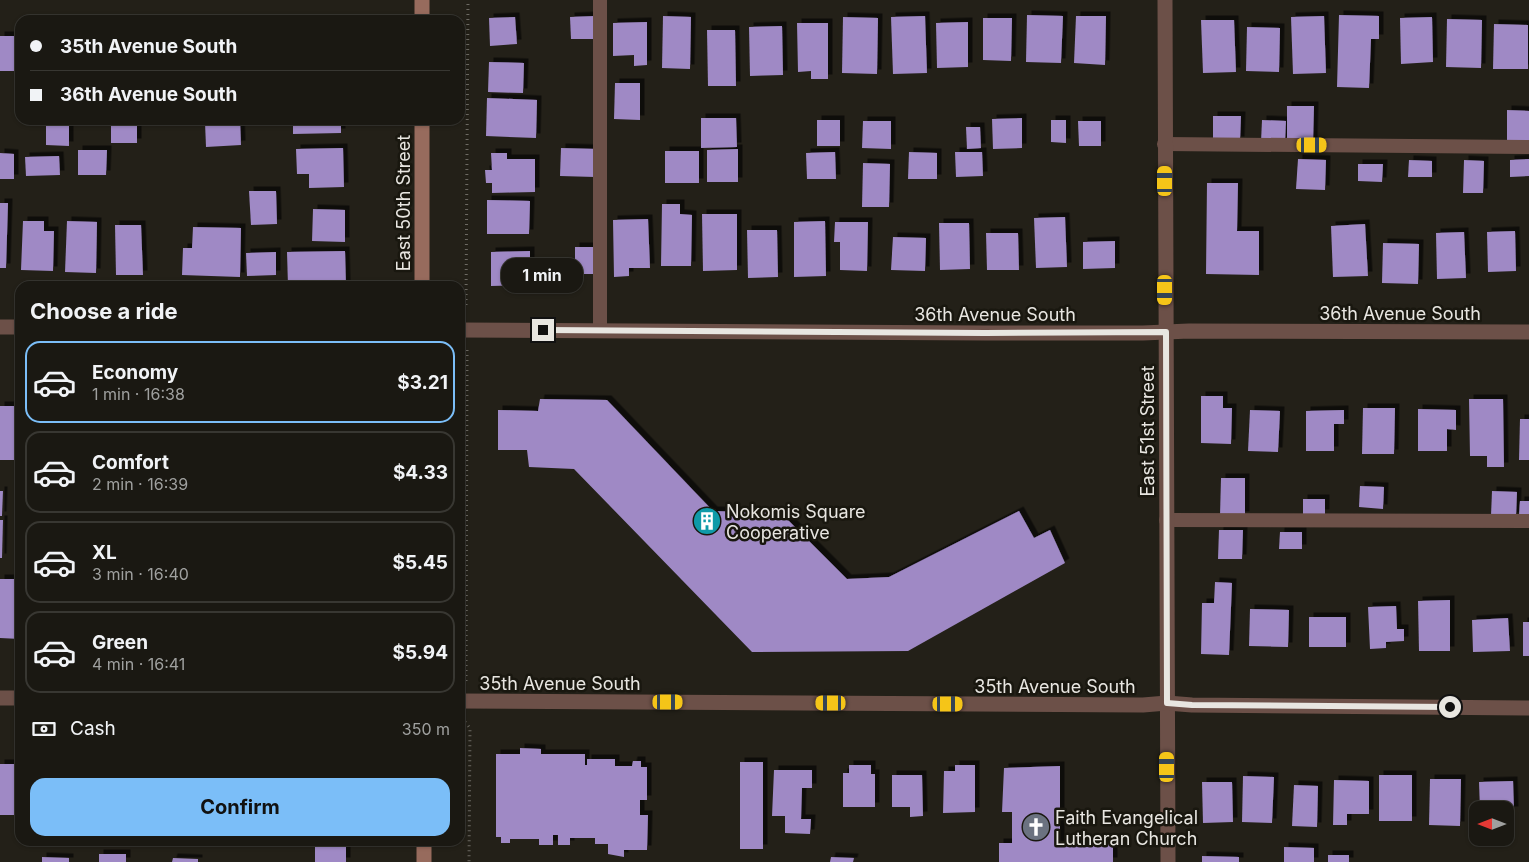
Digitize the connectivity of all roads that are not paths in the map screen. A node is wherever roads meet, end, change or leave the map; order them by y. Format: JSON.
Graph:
{"nodes":[{"id":1,"x":422,"y":0,"type":"edge"},
{"id":2,"x":600,"y":0,"type":"edge"},
{"id":3,"x":1165,"y":0,"type":"edge"},
{"id":4,"x":422,"y":15,"type":"edge"},
{"id":5,"x":422,"y":125,"type":"edge"},
{"id":6,"x":1164,"y":144,"type":"junction"},
{"id":7,"x":1529,"y":147,"type":"edge"},
{"id":8,"x":422,"y":281,"type":"edge"},
{"id":9,"x":0,"y":327,"type":"edge"},
{"id":10,"x":15,"y":327,"type":"edge"},
{"id":11,"x":465,"y":330,"type":"edge"},
{"id":12,"x":600,"y":331,"type":"junction"},
{"id":13,"x":1166,"y":332,"type":"junction"},
{"id":14,"x":1529,"y":332,"type":"edge"},
{"id":15,"x":1166,"y":520,"type":"junction"},
{"id":16,"x":1529,"y":521,"type":"edge"},
{"id":17,"x":0,"y":698,"type":"edge"},
{"id":18,"x":15,"y":698,"type":"edge"},
{"id":19,"x":465,"y":701,"type":"edge"},
{"id":20,"x":1167,"y":703,"type":"junction"},
{"id":21,"x":1529,"y":708,"type":"edge"},
{"id":22,"x":424,"y":846,"type":"edge"},
{"id":23,"x":424,"y":862,"type":"edge"},
{"id":24,"x":1168,"y":862,"type":"edge"}],
"edges":[{"from":1,"to":4,"type":"street"},
{"from":2,"to":12,"type":"lane"},
{"from":3,"to":6,"type":"street","name":"East 51st Street"},
{"from":5,"to":8,"type":"street","name":"East 50th Street"},
{"from":6,"to":7,"type":"lane"},
{"from":6,"to":13,"type":"street","name":"East 51st Street"},
{"from":9,"to":10,"type":"street"},
{"from":11,"to":12,"type":"street","name":"36th Avenue South"},
{"from":12,"to":13,"type":"street","name":"36th Avenue South"},
{"from":13,"to":14,"type":"street","name":"36th Avenue South"},
{"from":13,"to":15,"type":"street","name":"East 51st Street"},
{"from":15,"to":16,"type":"lane"},
{"from":15,"to":20,"type":"street","name":"East 51st Street"},
{"from":17,"to":18,"type":"street"},
{"from":19,"to":20,"type":"street","name":"35th Avenue South"},
{"from":20,"to":21,"type":"street","name":"35th Avenue South"},
{"from":20,"to":24,"type":"street","name":"East 51st Street"},
{"from":22,"to":23,"type":"street"}]}
